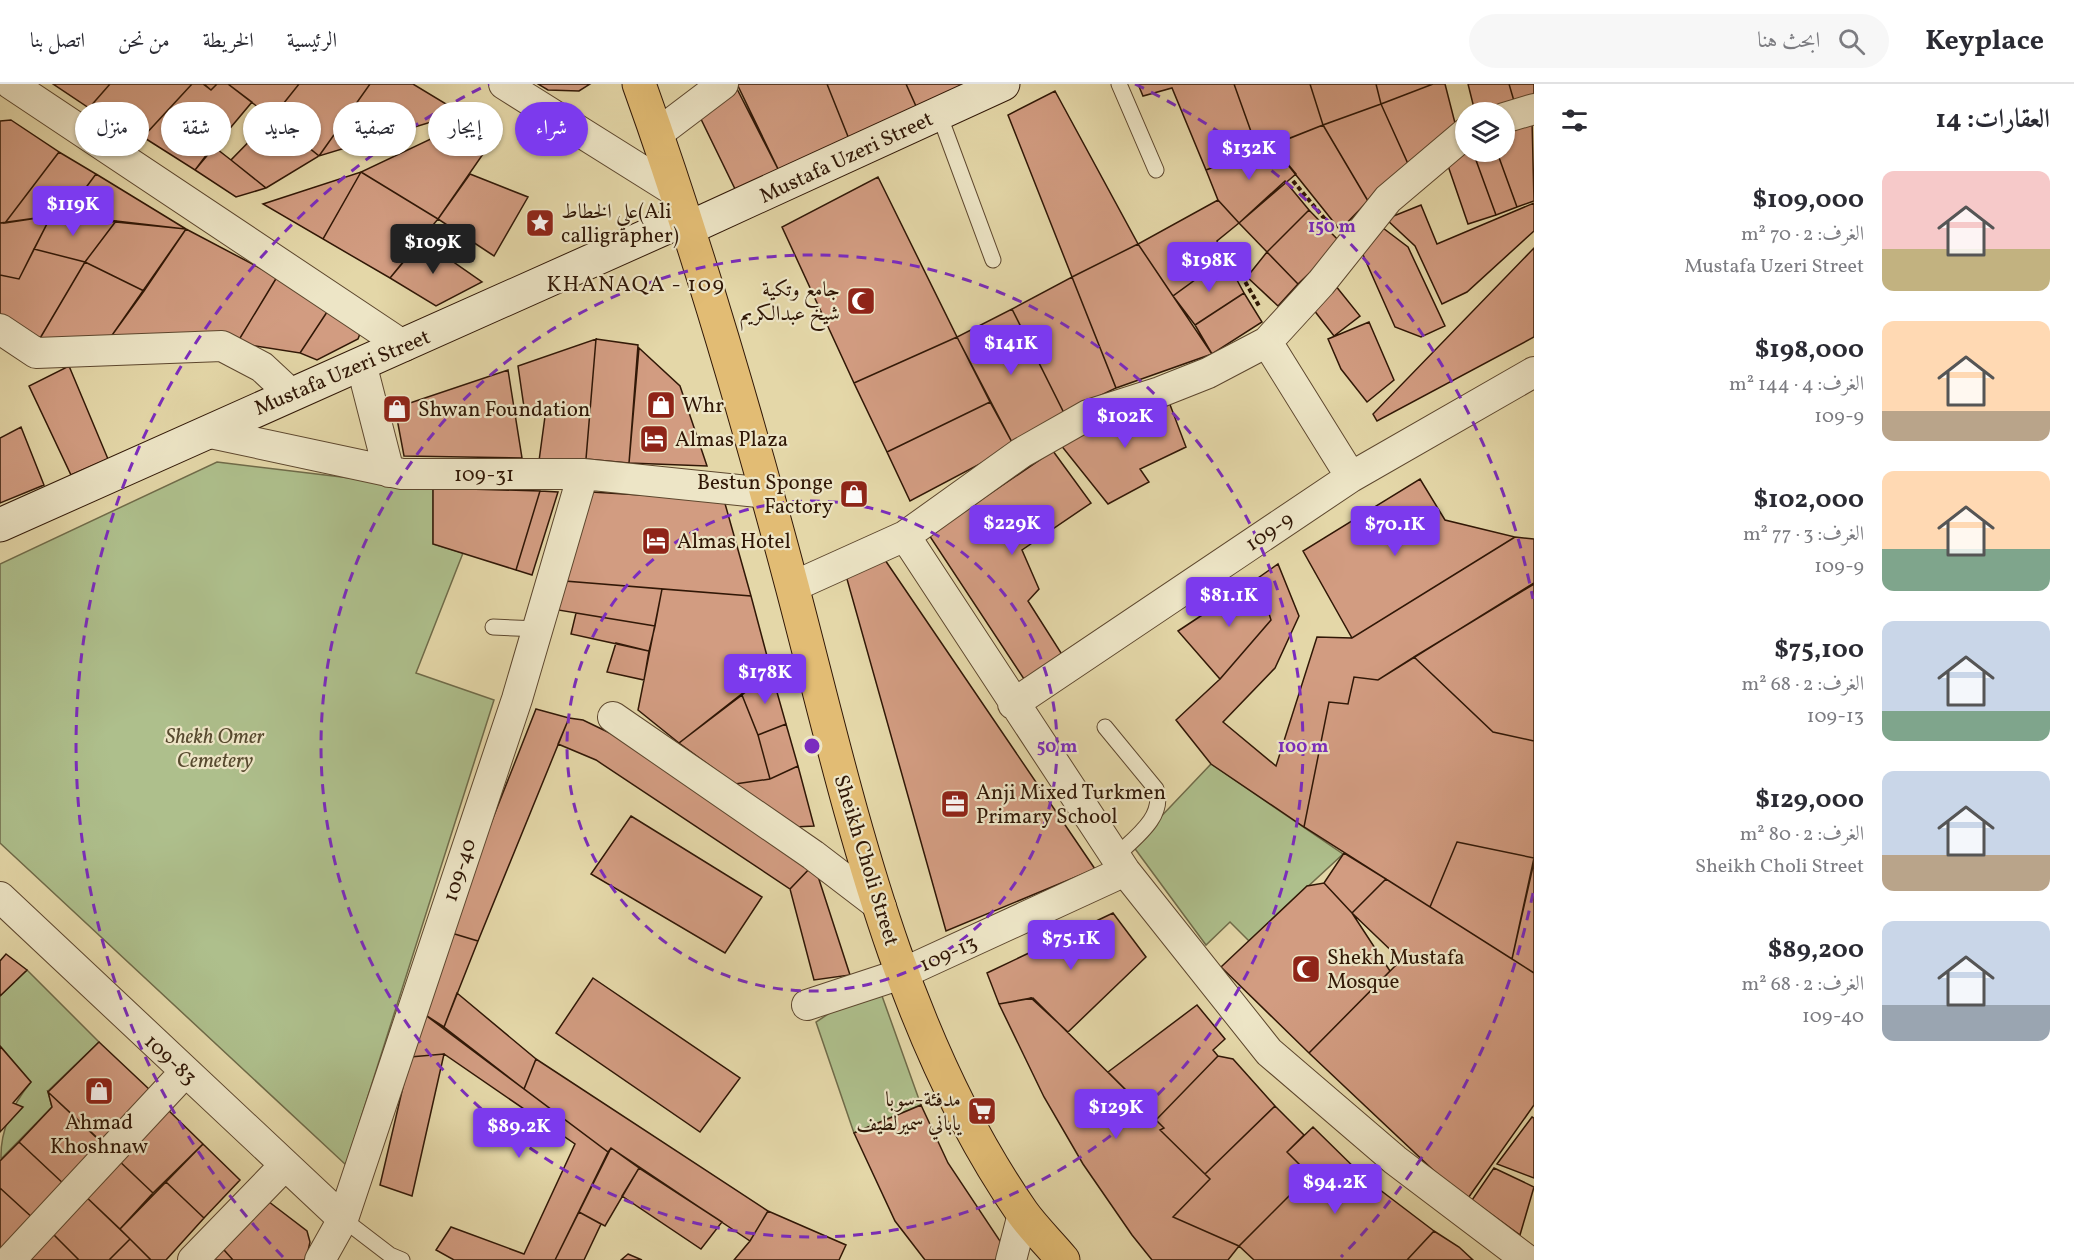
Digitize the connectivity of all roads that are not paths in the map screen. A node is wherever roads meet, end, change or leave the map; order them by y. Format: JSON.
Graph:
{"nodes":[{"id":1,"x":11,"y":84,"type":"edge"},
{"id":2,"x":504,"y":84,"type":"edge"},
{"id":3,"x":639,"y":84,"type":"edge"},
{"id":4,"x":723,"y":84,"type":"edge"},
{"id":5,"x":1003,"y":84,"type":"edge"},
{"id":6,"x":1119,"y":84,"type":"edge"},
{"id":7,"x":1534,"y":109,"type":"edge"},
{"id":8,"x":939,"y":114,"type":"junction"},
{"id":9,"x":1515,"y":115,"type":"edge"},
{"id":10,"x":657,"y":134,"type":"junction"},
{"id":11,"x":1455,"y":142,"type":"edge"},
{"id":12,"x":1156,"y":170,"type":"dead end"},
{"id":13,"x":682,"y":213,"type":"junction"},
{"id":14,"x":993,"y":260,"type":"dead end"},
{"id":15,"x":0,"y":329,"type":"edge"},
{"id":16,"x":1271,"y":338,"type":"junction"},
{"id":17,"x":404,"y":346,"type":"junction"},
{"id":18,"x":361,"y":363,"type":"junction"},
{"id":19,"x":1534,"y":372,"type":"edge"},
{"id":20,"x":291,"y":394,"type":"junction"},
{"id":21,"x":206,"y":432,"type":"junction"},
{"id":22,"x":389,"y":472,"type":"junction"},
{"id":23,"x":582,"y":474,"type":"junction"},
{"id":24,"x":1351,"y":477,"type":"junction"},
{"id":25,"x":766,"y":493,"type":"junction"},
{"id":26,"x":0,"y":525,"type":"edge"},
{"id":27,"x":905,"y":536,"type":"junction"},
{"id":28,"x":792,"y":587,"type":"junction"},
{"id":29,"x":493,"y":627,"type":"dead end"},
{"id":30,"x":538,"y":629,"type":"junction"},
{"id":31,"x":1013,"y":704,"type":"junction"},
{"id":32,"x":613,"y":717,"type":"dead end"},
{"id":33,"x":1105,"y":727,"type":"dead end"},
{"id":34,"x":1120,"y":864,"type":"junction"},
{"id":35,"x":0,"y":897,"type":"edge"},
{"id":36,"x":881,"y":907,"type":"junction"},
{"id":37,"x":901,"y":974,"type":"junction"},
{"id":38,"x":807,"y":1005,"type":"dead end"},
{"id":39,"x":185,"y":1072,"type":"junction"},
{"id":40,"x":285,"y":1166,"type":"junction"},
{"id":41,"x":1023,"y":1214,"type":"junction"},
{"id":42,"x":343,"y":1219,"type":"junction"},
{"id":43,"x":10,"y":1260,"type":"edge"},
{"id":44,"x":193,"y":1260,"type":"edge"},
{"id":45,"x":321,"y":1260,"type":"edge"},
{"id":46,"x":402,"y":1260,"type":"edge"},
{"id":47,"x":1011,"y":1260,"type":"edge"},
{"id":48,"x":1063,"y":1260,"type":"edge"},
{"id":49,"x":1527,"y":1260,"type":"edge"}],
"edges":[{"from":1,"to":17,"type":"street"},
{"from":2,"to":13,"type":"street"},
{"from":3,"to":10,"type":"main road","name":"Sheikh Choli Street"},
{"from":4,"to":10,"type":"street"},
{"from":5,"to":8,"type":"main road","name":"Mustafa Uzeri Street"},
{"from":6,"to":12,"type":"lane"},
{"from":7,"to":9,"type":"street"},
{"from":8,"to":13,"type":"main road","name":"Mustafa Uzeri Street"},
{"from":8,"to":14,"type":"lane"},
{"from":10,"to":13,"type":"main road","name":"Sheikh Choli Street"},
{"from":11,"to":16,"type":"street"},
{"from":13,"to":17,"type":"main road","name":"Mustafa Uzeri Street"},
{"from":13,"to":25,"type":"main road","name":"Sheikh Choli Street"},
{"from":15,"to":20,"type":"street"},
{"from":16,"to":24,"type":"street"},
{"from":16,"to":27,"type":"street"},
{"from":17,"to":18,"type":"main road","name":"Mustafa Uzeri Street"},
{"from":18,"to":20,"type":"main road","name":"Mustafa Uzeri Street"},
{"from":18,"to":22,"type":"street"},
{"from":19,"to":24,"type":"street","name":"109-9"},
{"from":20,"to":21,"type":"main road","name":"Mustafa Uzeri Street"},
{"from":21,"to":22,"type":"street","name":"109-31"},
{"from":21,"to":26,"type":"main road","name":"Mustafa Uzeri Street"},
{"from":22,"to":23,"type":"street","name":"109-31"},
{"from":23,"to":25,"type":"street","name":"109-31"},
{"from":23,"to":30,"type":"street","name":"109-40"},
{"from":24,"to":31,"type":"street","name":"109-9"},
{"from":25,"to":28,"type":"main road","name":"Sheikh Choli Street"},
{"from":27,"to":28,"type":"street"},
{"from":27,"to":31,"type":"street"},
{"from":28,"to":36,"type":"main road","name":"Sheikh Choli Street"},
{"from":29,"to":30,"type":"lane"},
{"from":30,"to":42,"type":"street","name":"109-40"},
{"from":31,"to":34,"type":"street"},
{"from":32,"to":36,"type":"street"},
{"from":33,"to":34,"type":"lane"},
{"from":34,"to":37,"type":"street","name":"109-13"},
{"from":34,"to":49,"type":"street"},
{"from":35,"to":39,"type":"street","name":"109-83"},
{"from":36,"to":37,"type":"main road","name":"Sheikh Choli Street"},
{"from":37,"to":38,"type":"street","name":"109-13"},
{"from":37,"to":41,"type":"main road","name":"Sheikh Choli Street"},
{"from":39,"to":40,"type":"street","name":"109-83"},
{"from":39,"to":43,"type":"street"},
{"from":40,"to":42,"type":"street","name":"109-83"},
{"from":40,"to":44,"type":"street"},
{"from":41,"to":47,"type":"street"},
{"from":41,"to":48,"type":"main road","name":"Sheikh Choli Street"},
{"from":42,"to":45,"type":"street","name":"109-40"},
{"from":42,"to":46,"type":"lane"}]}
